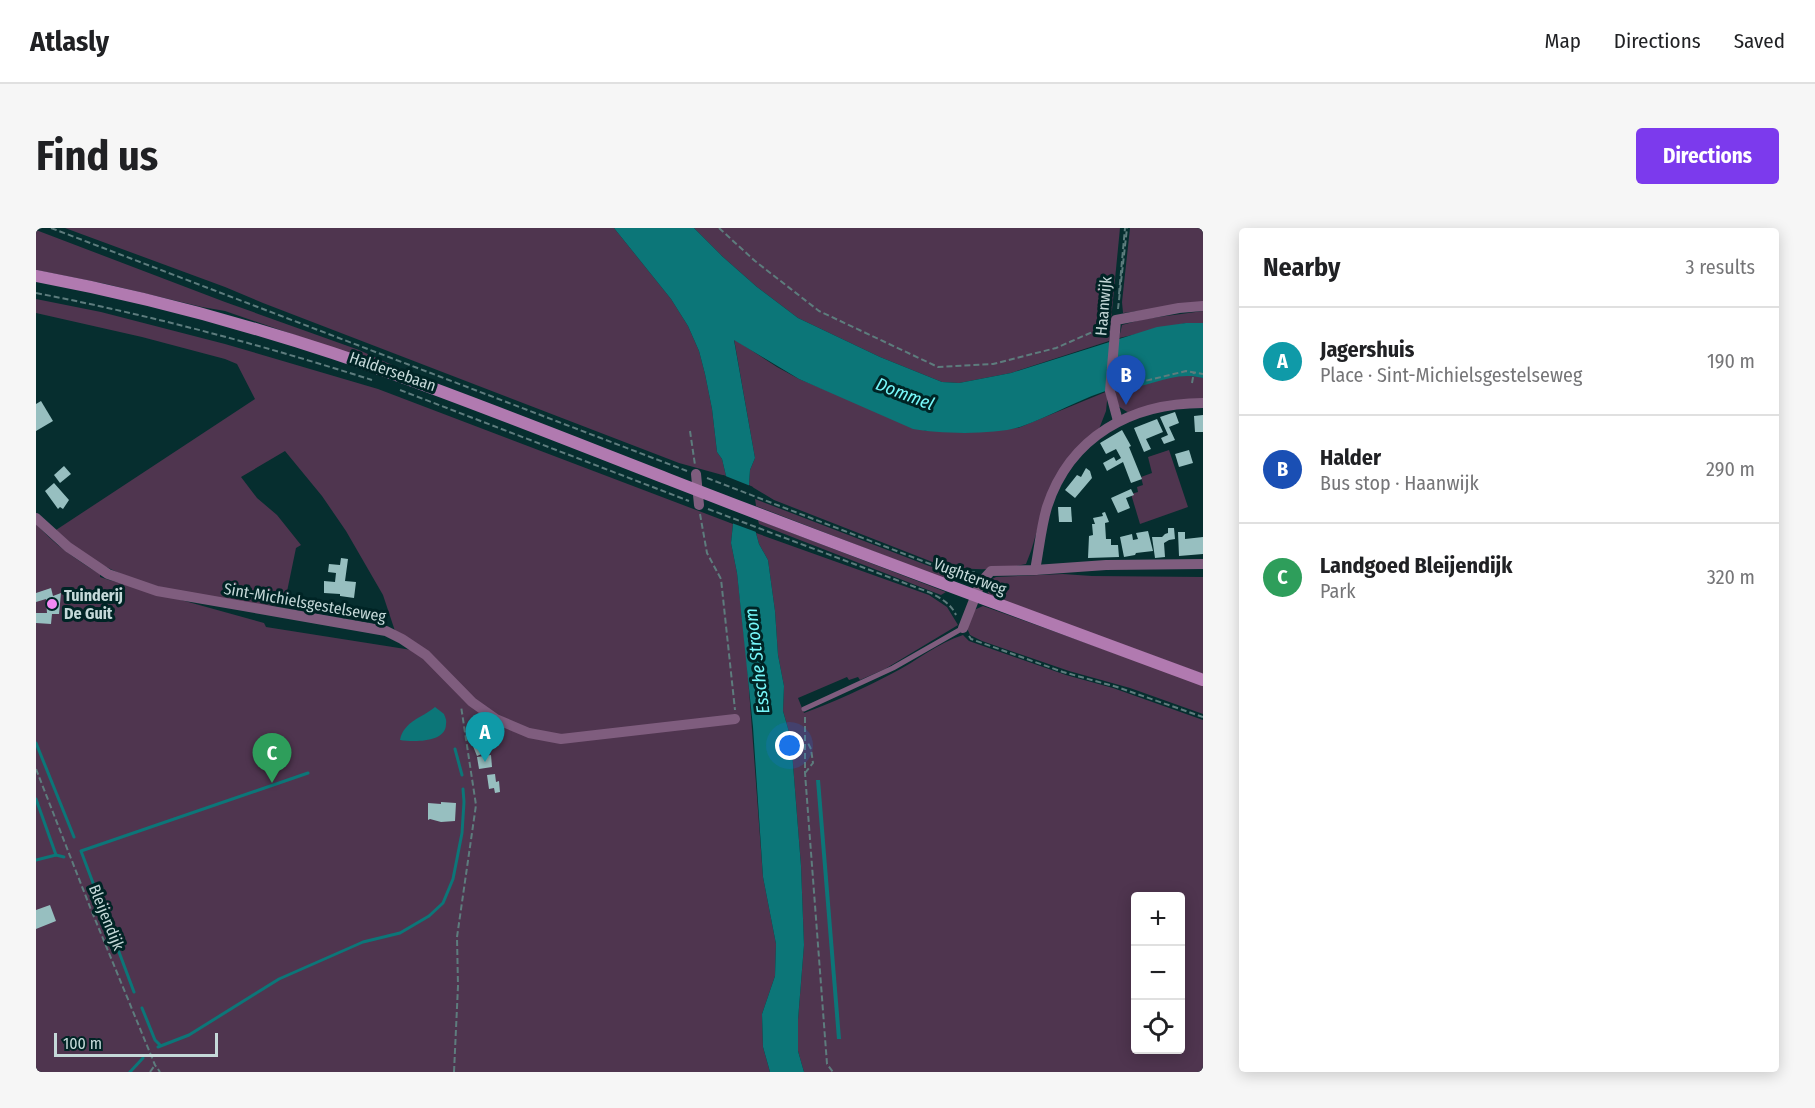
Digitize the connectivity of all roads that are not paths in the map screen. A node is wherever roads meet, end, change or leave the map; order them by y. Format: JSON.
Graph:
{"nodes":[{"id":1,"x":36,"y":276,"type":"edge"},
{"id":2,"x":1203,"y":306,"type":"edge"},
{"id":3,"x":1203,"y":403,"type":"edge"},
{"id":4,"x":1118,"y":421,"type":"junction"},
{"id":5,"x":696,"y":474,"type":"road end"},
{"id":6,"x":698,"y":491,"type":"junction"},
{"id":7,"x":726,"y":501,"type":"joint"},
{"id":8,"x":699,"y":505,"type":"road end"},
{"id":9,"x":36,"y":518,"type":"edge"},
{"id":10,"x":1203,"y":564,"type":"edge"},
{"id":11,"x":1035,"y":570,"type":"junction"},
{"id":12,"x":974,"y":596,"type":"junction"},
{"id":13,"x":963,"y":628,"type":"joint"},
{"id":14,"x":1203,"y":680,"type":"edge"},
{"id":15,"x":804,"y":709,"type":"road end"},
{"id":16,"x":735,"y":718,"type":"road end"}],
"edges":[{"from":1,"to":6,"type":"main road","name":"Haldersebaan"},
{"from":2,"to":4,"type":"street","name":"Haanwijk"},
{"from":3,"to":4,"type":"street"},
{"from":4,"to":11,"type":"street"},
{"from":5,"to":6,"type":"street"},
{"from":6,"to":7,"type":"main road","name":"Haldersebaan"},
{"from":6,"to":8,"type":"street"},
{"from":7,"to":12,"type":"main road","name":"Vughterweg"},
{"from":9,"to":16,"type":"street","name":"Sint-Michielsgestelseweg"},
{"from":10,"to":11,"type":"street"},
{"from":11,"to":12,"type":"street"},
{"from":12,"to":13,"type":"street"},
{"from":12,"to":14,"type":"main road","name":"Vughterweg"},
{"from":13,"to":15,"type":"lane"}]}
